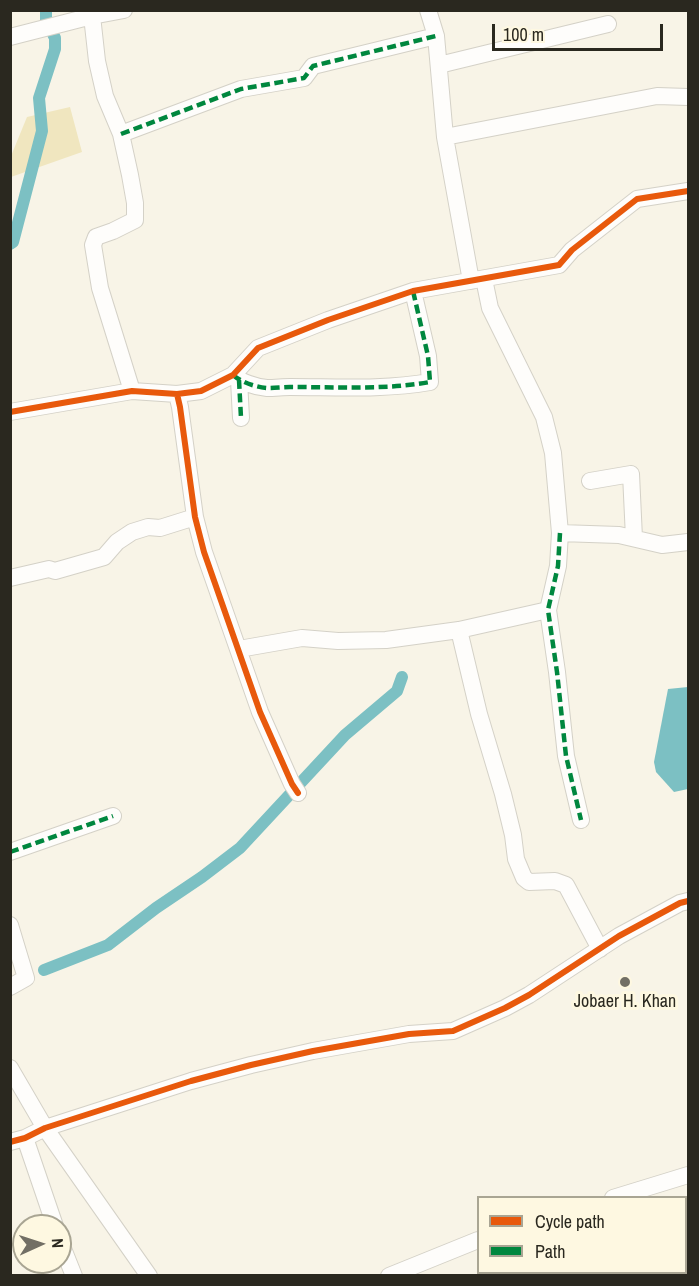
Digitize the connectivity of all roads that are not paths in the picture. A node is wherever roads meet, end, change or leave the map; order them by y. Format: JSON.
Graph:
{"nodes":[{"id":1,"x":124,"y":10,"type":"edge"},
{"id":2,"x":428,"y":10,"type":"edge"},
{"id":3,"x":92,"y":16,"type":"junction"},
{"id":4,"x":608,"y":24,"type":"dead end"},
{"id":5,"x":436,"y":36,"type":"junction"},
{"id":6,"x":10,"y":38,"type":"edge"},
{"id":7,"x":439,"y":65,"type":"junction"},
{"id":8,"x":688,"y":97,"type":"edge"},
{"id":9,"x":121,"y":134,"type":"junction"},
{"id":10,"x":446,"y":137,"type":"junction"},
{"id":11,"x":688,"y":191,"type":"edge"},
{"id":12,"x":477,"y":280,"type":"junction"},
{"id":13,"x":413,"y":291,"type":"junction"},
{"id":14,"x":236,"y":378,"type":"junction"},
{"id":15,"x":132,"y":391,"type":"junction"},
{"id":16,"x":177,"y":394,"type":"junction"},
{"id":17,"x":10,"y":412,"type":"edge"},
{"id":18,"x":241,"y":418,"type":"dead end"},
{"id":19,"x":590,"y":481,"type":"dead end"},
{"id":20,"x":195,"y":517,"type":"junction"},
{"id":21,"x":560,"y":532,"type":"junction"},
{"id":22,"x":634,"y":538,"type":"junction"},
{"id":23,"x":688,"y":542,"type":"edge"},
{"id":24,"x":10,"y":578,"type":"edge"},
{"id":25,"x":548,"y":610,"type":"junction"},
{"id":26,"x":459,"y":630,"type":"junction"},
{"id":27,"x":239,"y":650,"type":"junction"},
{"id":28,"x":295,"y":789,"type":"dead end"},
{"id":29,"x":113,"y":816,"type":"dead end"},
{"id":30,"x":581,"y":820,"type":"dead end"},
{"id":31,"x":10,"y":852,"type":"edge"},
{"id":32,"x":688,"y":901,"type":"edge"},
{"id":33,"x":10,"y":925,"type":"edge"},
{"id":34,"x":600,"y":949,"type":"junction"},
{"id":35,"x":10,"y":987,"type":"edge"},
{"id":36,"x":10,"y":1068,"type":"edge"},
{"id":37,"x":45,"y":1128,"type":"junction"},
{"id":38,"x":18,"y":1140,"type":"edge"},
{"id":39,"x":688,"y":1174,"type":"edge"},
{"id":40,"x":616,"y":1196,"type":"edge"},
{"id":41,"x":50,"y":1214,"type":"edge"},
{"id":42,"x":477,"y":1240,"type":"edge"},
{"id":43,"x":149,"y":1275,"type":"edge"},
{"id":44,"x":389,"y":1275,"type":"edge"}],
"edges":[{"from":1,"to":3,"type":"street"},
{"from":2,"to":5,"type":"street"},
{"from":3,"to":6,"type":"street"},
{"from":3,"to":9,"type":"street"},
{"from":4,"to":7,"type":"street"},
{"from":5,"to":7,"type":"street"},
{"from":5,"to":9,"type":"street"},
{"from":7,"to":10,"type":"street"},
{"from":8,"to":10,"type":"street"},
{"from":9,"to":15,"type":"street"},
{"from":10,"to":12,"type":"street"},
{"from":11,"to":12,"type":"street"},
{"from":12,"to":13,"type":"street"},
{"from":12,"to":21,"type":"street"},
{"from":13,"to":14,"type":"street"},
{"from":13,"to":14,"type":"street"},
{"from":14,"to":16,"type":"street"},
{"from":14,"to":18,"type":"street"},
{"from":15,"to":16,"type":"street"},
{"from":15,"to":17,"type":"street"},
{"from":16,"to":20,"type":"street"},
{"from":19,"to":22,"type":"street"},
{"from":20,"to":24,"type":"street"},
{"from":20,"to":27,"type":"street"},
{"from":21,"to":22,"type":"street"},
{"from":21,"to":25,"type":"street"},
{"from":22,"to":23,"type":"street"},
{"from":25,"to":26,"type":"street"},
{"from":25,"to":30,"type":"street"},
{"from":26,"to":27,"type":"street"},
{"from":26,"to":34,"type":"street"},
{"from":27,"to":28,"type":"street"},
{"from":29,"to":31,"type":"street"},
{"from":32,"to":34,"type":"street"},
{"from":33,"to":35,"type":"street"},
{"from":34,"to":37,"type":"street"},
{"from":36,"to":37,"type":"street"},
{"from":37,"to":38,"type":"street"},
{"from":37,"to":43,"type":"street"},
{"from":38,"to":41,"type":"street"},
{"from":39,"to":40,"type":"street"},
{"from":42,"to":44,"type":"street"}]}
